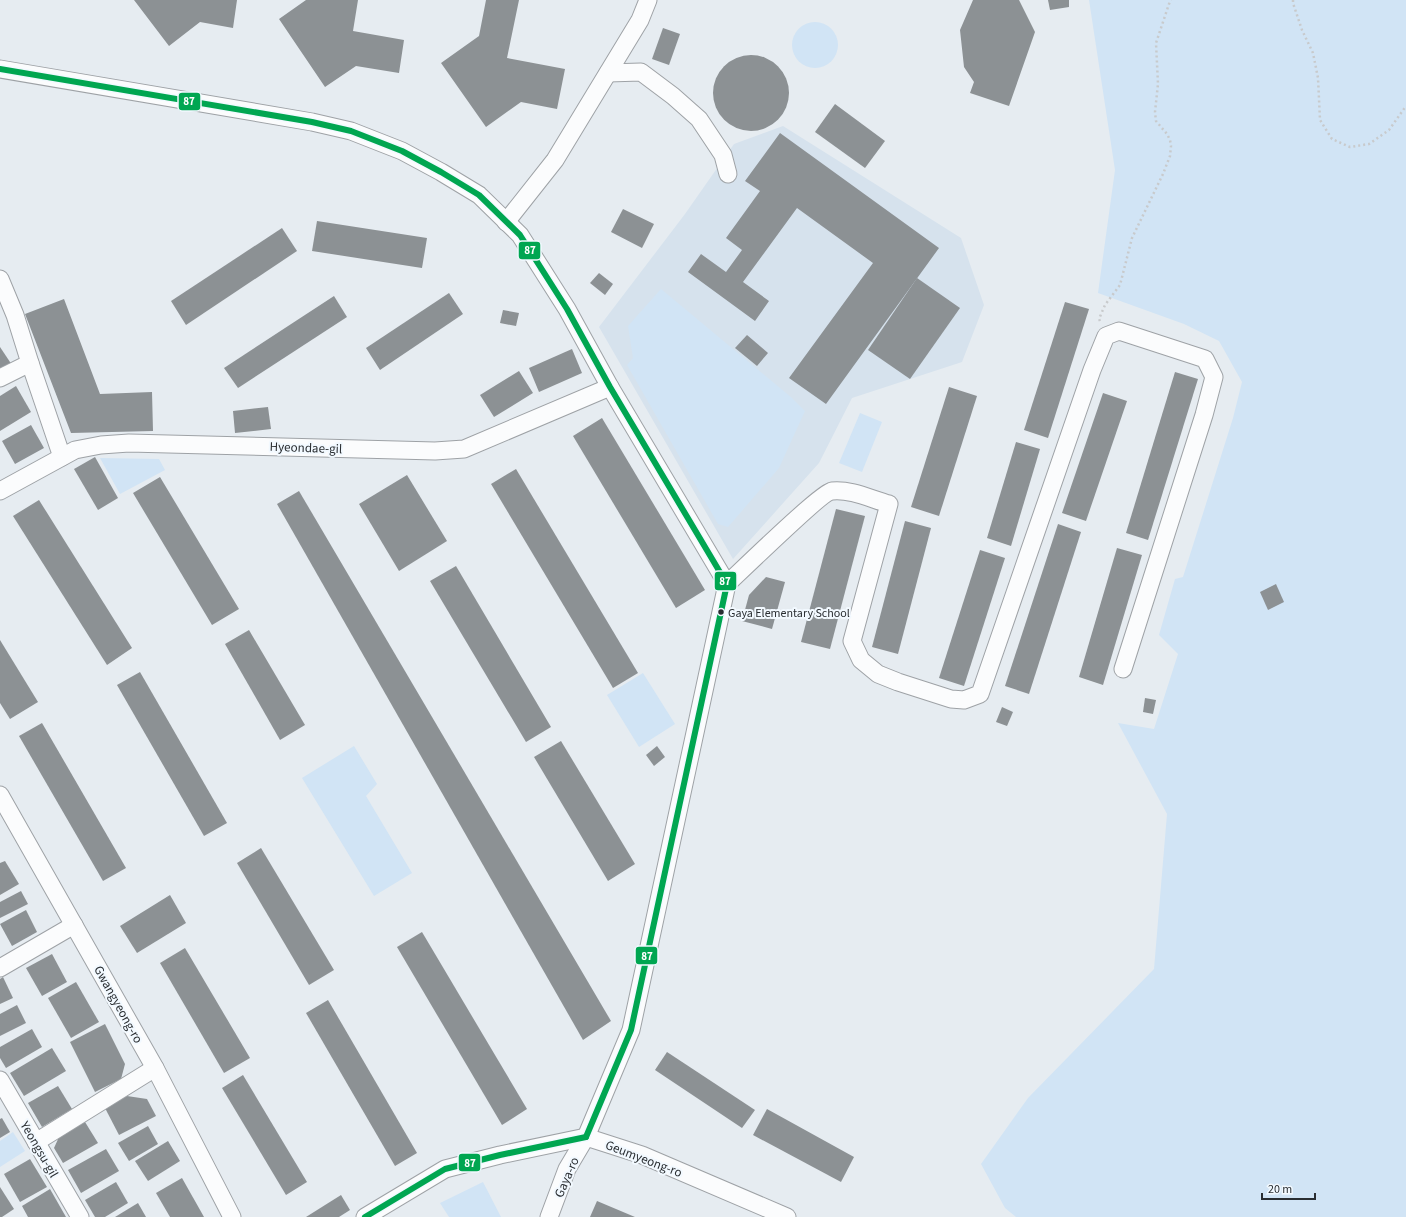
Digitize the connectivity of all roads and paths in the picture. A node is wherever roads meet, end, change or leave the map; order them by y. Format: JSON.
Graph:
{"nodes":[{"id":1,"x":648,"y":0,"type":"edge"},
{"id":2,"x":1171,"y":0,"type":"edge"},
{"id":3,"x":1293,"y":0,"type":"edge"},
{"id":4,"x":0,"y":69,"type":"edge"},
{"id":5,"x":608,"y":73,"type":"junction"},
{"id":6,"x":1406,"y":106,"type":"edge"},
{"id":7,"x":728,"y":174,"type":"dead end"},
{"id":8,"x":506,"y":222,"type":"junction"},
{"id":9,"x":0,"y":279,"type":"edge"},
{"id":10,"x":1106,"y":336,"type":"junction"},
{"id":11,"x":30,"y":364,"type":"junction"},
{"id":12,"x":0,"y":378,"type":"edge"},
{"id":13,"x":610,"y":387,"type":"junction"},
{"id":14,"x":62,"y":457,"type":"junction"},
{"id":15,"x":0,"y":491,"type":"edge"},
{"id":16,"x":727,"y":584,"type":"junction"},
{"id":17,"x":1123,"y":669,"type":"dead end"},
{"id":18,"x":0,"y":795,"type":"edge"},
{"id":19,"x":74,"y":925,"type":"junction"},
{"id":20,"x":0,"y":968,"type":"edge"},
{"id":21,"x":155,"y":1068,"type":"junction"},
{"id":22,"x":0,"y":1080,"type":"edge"},
{"id":23,"x":586,"y":1137,"type":"junction"},
{"id":24,"x":36,"y":1142,"type":"junction"},
{"id":25,"x":80,"y":1217,"type":"edge"},
{"id":26,"x":232,"y":1217,"type":"edge"},
{"id":27,"x":365,"y":1217,"type":"edge"},
{"id":28,"x":549,"y":1217,"type":"edge"},
{"id":29,"x":787,"y":1217,"type":"edge"}],
"edges":[{"from":1,"to":5,"type":"street"},
{"from":2,"to":10,"type":"path"},
{"from":3,"to":6,"type":"path"},
{"from":4,"to":8,"type":"street"},
{"from":5,"to":7,"type":"street"},
{"from":5,"to":8,"type":"street"},
{"from":8,"to":13,"type":"street"},
{"from":9,"to":11,"type":"street"},
{"from":10,"to":16,"type":"street"},
{"from":10,"to":17,"type":"street"},
{"from":11,"to":12,"type":"street"},
{"from":11,"to":14,"type":"street"},
{"from":13,"to":14,"type":"street","name":"Hyeondae-gil"},
{"from":13,"to":16,"type":"street"},
{"from":14,"to":15,"type":"street","name":"Hyeondae-gil"},
{"from":16,"to":23,"type":"street","name":"Gaya-ro"},
{"from":18,"to":19,"type":"street","name":"Gwangyeong-ro"},
{"from":19,"to":20,"type":"street"},
{"from":19,"to":21,"type":"street","name":"Gwangyeong-ro"},
{"from":21,"to":24,"type":"street"},
{"from":21,"to":26,"type":"street","name":"Gwangyeong-ro"},
{"from":22,"to":24,"type":"street","name":"Yeongsu-gil"},
{"from":23,"to":27,"type":"street"},
{"from":23,"to":28,"type":"street","name":"Gaya-ro"},
{"from":23,"to":29,"type":"street","name":"Geumyeong-ro"},
{"from":24,"to":25,"type":"street","name":"Yeongsu-gil"}]}
